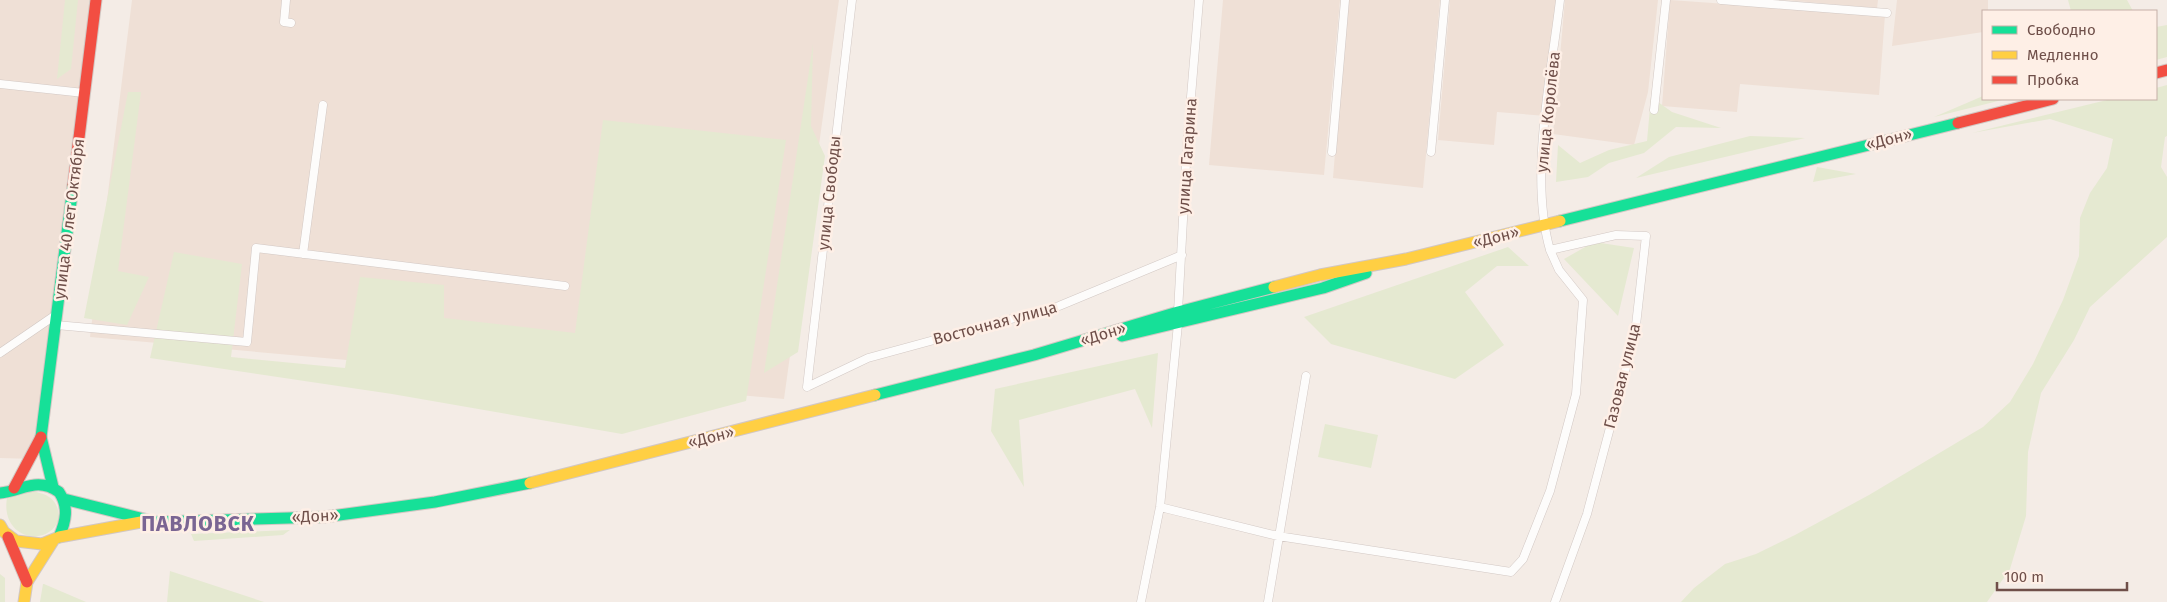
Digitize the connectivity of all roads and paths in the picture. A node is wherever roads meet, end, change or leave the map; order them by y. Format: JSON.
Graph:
{"nodes":[{"id":1,"x":96,"y":0,"type":"edge"},
{"id":2,"x":286,"y":0,"type":"edge"},
{"id":3,"x":852,"y":0,"type":"edge"},
{"id":4,"x":1199,"y":0,"type":"edge"},
{"id":5,"x":1345,"y":0,"type":"edge"},
{"id":6,"x":1445,"y":0,"type":"edge"},
{"id":7,"x":1560,"y":0,"type":"edge"},
{"id":8,"x":1666,"y":0,"type":"edge"},
{"id":9,"x":1720,"y":0,"type":"edge"},
{"id":10,"x":1887,"y":13,"type":"dead end"},
{"id":11,"x":291,"y":23,"type":"dead end"},
{"id":12,"x":0,"y":84,"type":"edge"},
{"id":13,"x":84,"y":93,"type":"junction"},
{"id":14,"x":2048,"y":100,"type":"edge"},
{"id":15,"x":323,"y":106,"type":"dead end"},
{"id":16,"x":1654,"y":110,"type":"dead end"},
{"id":17,"x":1332,"y":152,"type":"dead end"},
{"id":18,"x":1430,"y":152,"type":"dead end"},
{"id":19,"x":1543,"y":225,"type":"junction"},
{"id":20,"x":1550,"y":250,"type":"junction"},
{"id":21,"x":303,"y":254,"type":"junction"},
{"id":22,"x":1182,"y":255,"type":"junction"},
{"id":23,"x":1406,"y":259,"type":"junction"},
{"id":24,"x":564,"y":286,"type":"dead end"},
{"id":25,"x":1178,"y":312,"type":"junction"},
{"id":26,"x":56,"y":319,"type":"junction"},
{"id":27,"x":1178,"y":324,"type":"junction"},
{"id":28,"x":0,"y":353,"type":"edge"},
{"id":29,"x":1034,"y":355,"type":"junction"},
{"id":30,"x":1306,"y":376,"type":"dead end"},
{"id":31,"x":807,"y":387,"type":"joint"},
{"id":32,"x":41,"y":437,"type":"junction"},
{"id":33,"x":53,"y":488,"type":"junction"},
{"id":34,"x":5,"y":494,"type":"edge"},
{"id":35,"x":64,"y":499,"type":"junction"},
{"id":36,"x":1160,"y":507,"type":"junction"},
{"id":37,"x":146,"y":521,"type":"junction"},
{"id":38,"x":3,"y":531,"type":"edge"},
{"id":39,"x":1278,"y":536,"type":"junction"},
{"id":40,"x":56,"y":539,"type":"junction"},
{"id":41,"x":27,"y":582,"type":"junction"},
{"id":42,"x":24,"y":602,"type":"edge"},
{"id":43,"x":1141,"y":602,"type":"edge"},
{"id":44,"x":1268,"y":602,"type":"edge"},
{"id":45,"x":1555,"y":602,"type":"edge"}],
"edges":[{"from":1,"to":13,"type":"main road","name":"улица 40 лет Октября"},
{"from":2,"to":11,"type":"street"},
{"from":3,"to":31,"type":"street","name":"улица Свободы"},
{"from":4,"to":22,"type":"street","name":"улица Гагарина"},
{"from":5,"to":17,"type":"street"},
{"from":6,"to":18,"type":"street"},
{"from":7,"to":19,"type":"street","name":"улица Королёва"},
{"from":8,"to":16,"type":"street"},
{"from":9,"to":10,"type":"street"},
{"from":12,"to":13,"type":"street"},
{"from":13,"to":26,"type":"main road","name":"улица 40 лет Октября"},
{"from":14,"to":19,"type":"main road","name":"«Дон»"},
{"from":15,"to":21,"type":"street"},
{"from":19,"to":20,"type":"street"},
{"from":19,"to":23,"type":"main road","name":"«Дон»"},
{"from":20,"to":39,"type":"street"},
{"from":20,"to":45,"type":"street","name":"Газовая улица"},
{"from":21,"to":24,"type":"street"},
{"from":21,"to":26,"type":"street"},
{"from":22,"to":25,"type":"street","name":"улица Гагарина"},
{"from":22,"to":31,"type":"street","name":"Восточная улица"},
{"from":23,"to":25,"type":"main road","name":"«Дон»"},
{"from":23,"to":27,"type":"main road"},
{"from":25,"to":29,"type":"main road","name":"«Дон»"},
{"from":26,"to":28,"type":"street"},
{"from":26,"to":32,"type":"main road","name":"улица 40 лет Октября"},
{"from":27,"to":29,"type":"main road"},
{"from":27,"to":36,"type":"street"},
{"from":29,"to":37,"type":"main road","name":"«Дон»"},
{"from":30,"to":39,"type":"street"},
{"from":32,"to":33,"type":"main road","name":"улица 40 лет Октября"},
{"from":32,"to":34,"type":"main road","name":"улица 40 лет Октября"},
{"from":33,"to":34,"type":"main road"},
{"from":33,"to":35,"type":"main road","name":"«Дон»"},
{"from":35,"to":37,"type":"main road","name":"«Дон»"},
{"from":35,"to":40,"type":"main road"},
{"from":36,"to":39,"type":"street"},
{"from":36,"to":43,"type":"street"},
{"from":37,"to":40,"type":"main road","name":"«Дон»"},
{"from":38,"to":40,"type":"main road","name":"«Дон»"},
{"from":38,"to":41,"type":"main road"},
{"from":39,"to":44,"type":"street"},
{"from":40,"to":41,"type":"main road"},
{"from":41,"to":42,"type":"main road"}]}
